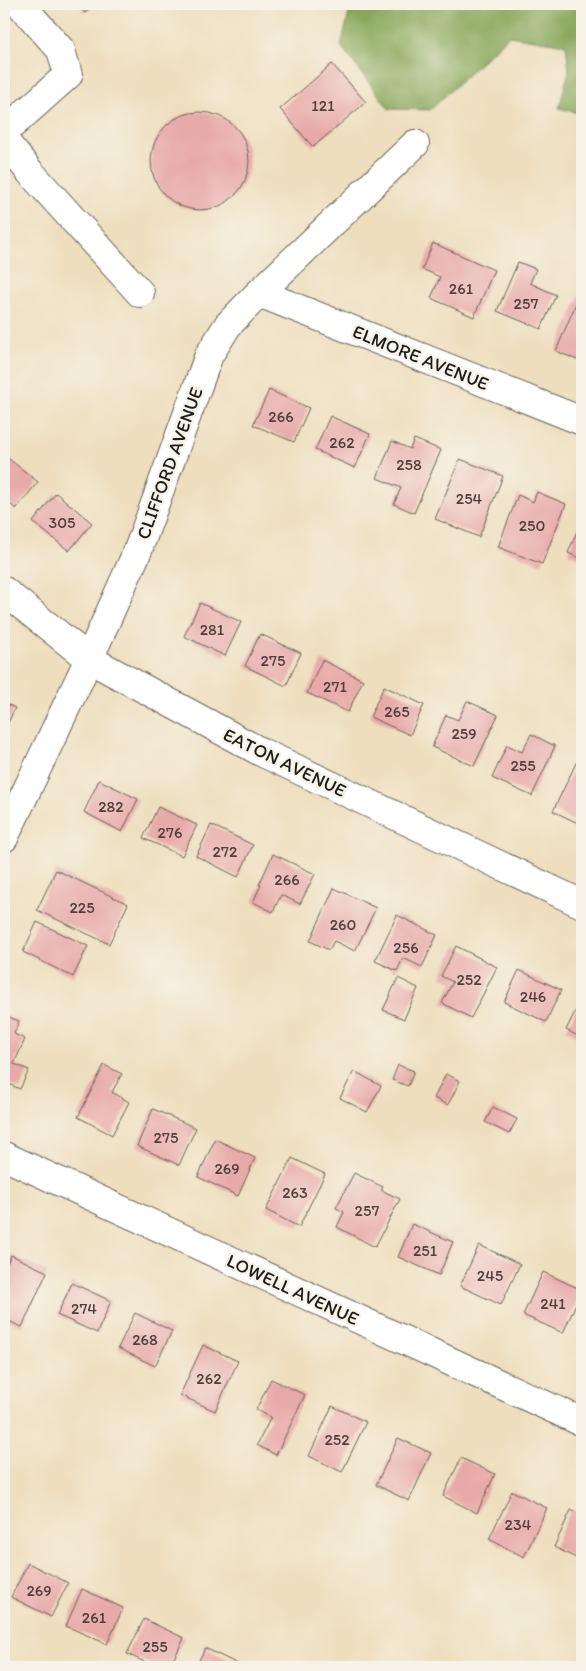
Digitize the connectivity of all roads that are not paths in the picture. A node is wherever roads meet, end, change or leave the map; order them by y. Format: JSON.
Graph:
{"nodes":[{"id":1,"x":20,"y":4,"type":"edge"},
{"id":2,"x":4,"y":124,"type":"edge"},
{"id":3,"x":4,"y":140,"type":"edge"},
{"id":4,"x":415,"y":144,"type":"dead end"},
{"id":5,"x":140,"y":293,"type":"dead end"},
{"id":6,"x":259,"y":293,"type":"junction"},
{"id":7,"x":582,"y":421,"type":"edge"},
{"id":8,"x":4,"y":591,"type":"edge"},
{"id":9,"x":89,"y":659,"type":"junction"},
{"id":10,"x":4,"y":838,"type":"edge"},
{"id":11,"x":582,"y":904,"type":"edge"},
{"id":12,"x":4,"y":1156,"type":"edge"},
{"id":13,"x":582,"y":1422,"type":"edge"}],
"edges":[{"from":1,"to":2,"type":"street"},
{"from":3,"to":5,"type":"street"},
{"from":4,"to":6,"type":"street","name":"CLIFFORD AVENUE"},
{"from":6,"to":7,"type":"street","name":"ELMORE AVENUE"},
{"from":6,"to":9,"type":"street","name":"CLIFFORD AVENUE"},
{"from":8,"to":9,"type":"street","name":"EATON AVENUE"},
{"from":9,"to":10,"type":"street","name":"CLIFFORD AVENUE"},
{"from":9,"to":11,"type":"street","name":"EATON AVENUE"},
{"from":12,"to":13,"type":"street","name":"LOWELL AVENUE"}]}
